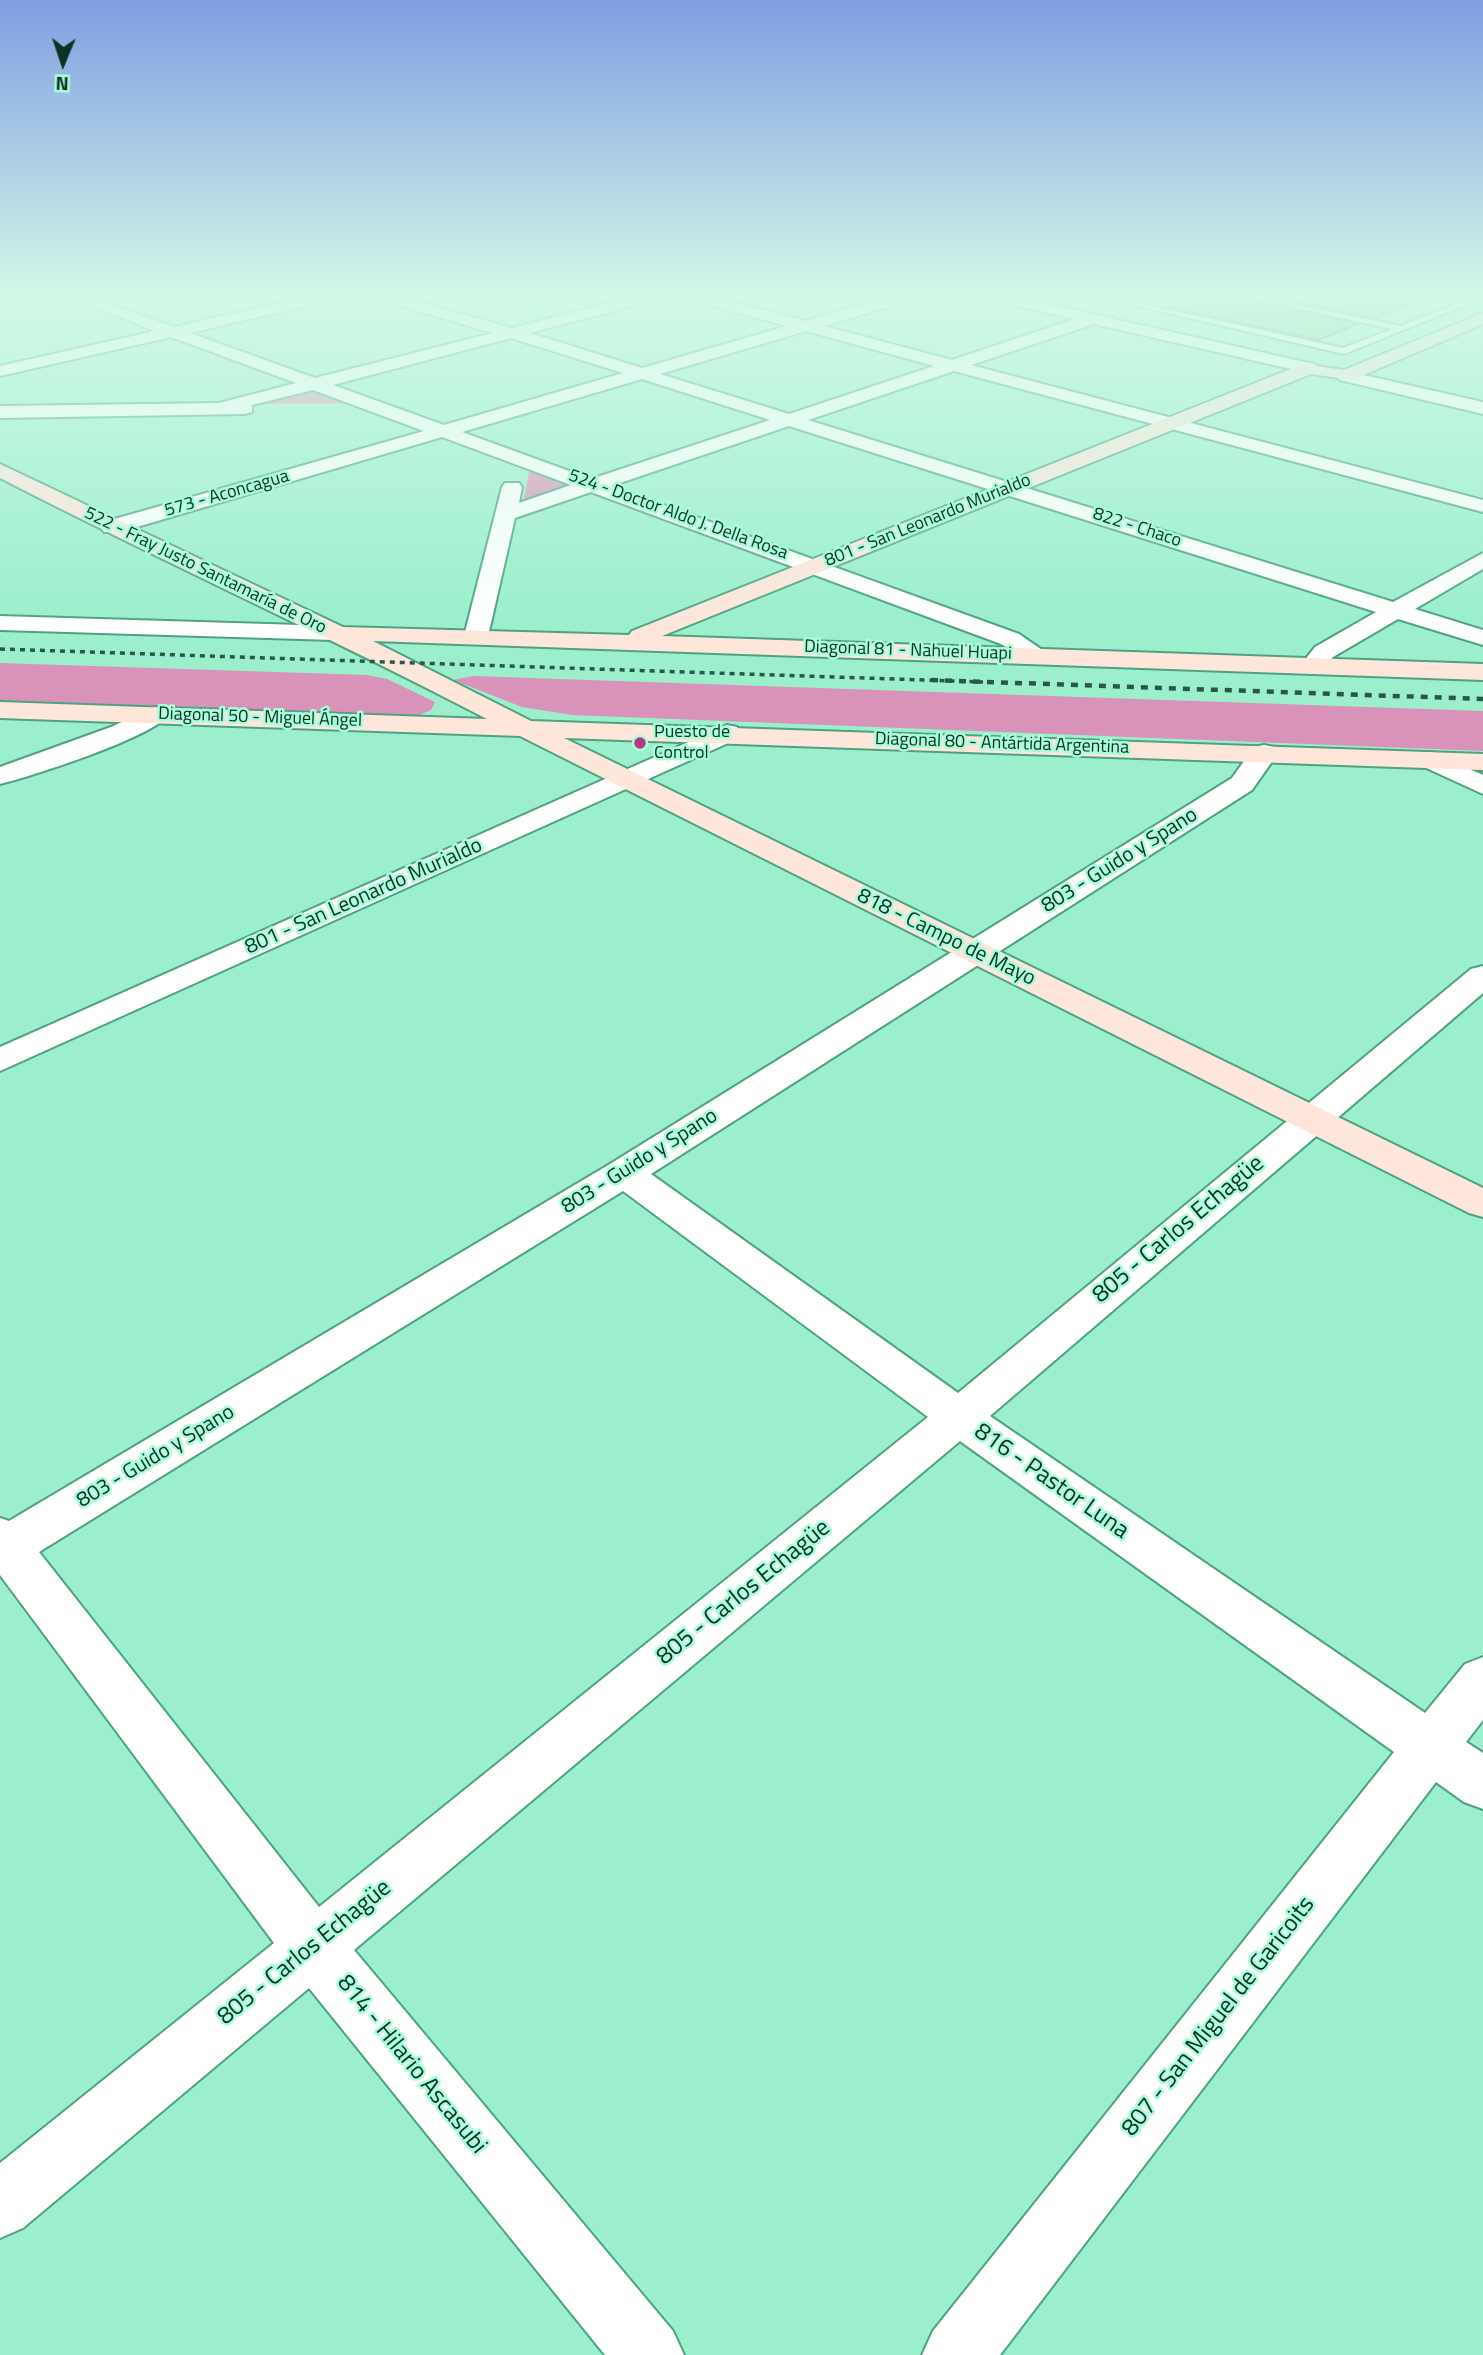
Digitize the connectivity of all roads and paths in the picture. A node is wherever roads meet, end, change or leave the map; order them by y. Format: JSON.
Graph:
{"nodes":[{"id":1,"x":225,"y":407,"type":"edge"},
{"id":2,"x":299,"y":407,"type":"dead end"},
{"id":3,"x":382,"y":407,"type":"edge"},
{"id":4,"x":526,"y":407,"type":"edge"},
{"id":5,"x":751,"y":407,"type":"edge"},
{"id":6,"x":827,"y":407,"type":"edge"},
{"id":7,"x":1111,"y":407,"type":"edge"},
{"id":8,"x":1212,"y":407,"type":"edge"},
{"id":9,"x":221,"y":408,"type":"junction"},
{"id":10,"x":0,"y":412,"type":"edge"},
{"id":11,"x":790,"y":419,"type":"junction"},
{"id":12,"x":1172,"y":423,"type":"junction"},
{"id":13,"x":445,"y":431,"type":"junction"},
{"id":14,"x":518,"y":457,"type":"junction"},
{"id":15,"x":0,"y":470,"type":"edge"},
{"id":16,"x":593,"y":485,"type":"junction"},
{"id":17,"x":1010,"y":488,"type":"junction"},
{"id":18,"x":1483,"y":506,"type":"edge"},
{"id":19,"x":508,"y":513,"type":"junction"},
{"id":20,"x":112,"y":527,"type":"junction"},
{"id":21,"x":1483,"y":560,"type":"edge"},
{"id":22,"x":816,"y":565,"type":"junction"},
{"id":23,"x":1396,"y":610,"type":"junction"},
{"id":24,"x":0,"y":623,"type":"edge"},
{"id":25,"x":334,"y":632,"type":"junction"},
{"id":26,"x":476,"y":636,"type":"junction"},
{"id":27,"x":1483,"y":638,"type":"edge"},
{"id":28,"x":626,"y":642,"type":"junction"},
{"id":29,"x":1039,"y":656,"type":"junction"},
{"id":30,"x":1313,"y":666,"type":"junction"},
{"id":31,"x":411,"y":669,"type":"joint"},
{"id":32,"x":1483,"y":672,"type":"edge"},
{"id":33,"x":0,"y":710,"type":"edge"},
{"id":34,"x":155,"y":716,"type":"junction"},
{"id":35,"x":520,"y":726,"type":"junction"},
{"id":36,"x":727,"y":733,"type":"junction"},
{"id":37,"x":1264,"y":754,"type":"junction"},
{"id":38,"x":1432,"y":760,"type":"junction"},
{"id":39,"x":1483,"y":762,"type":"edge"},
{"id":40,"x":0,"y":776,"type":"edge"},
{"id":41,"x":625,"y":780,"type":"junction"},
{"id":42,"x":1483,"y":786,"type":"edge"},
{"id":43,"x":975,"y":953,"type":"junction"},
{"id":44,"x":1483,"y":976,"type":"edge"},
{"id":45,"x":0,"y":1059,"type":"edge"},
{"id":46,"x":1311,"y":1118,"type":"junction"},
{"id":47,"x":624,"y":1173,"type":"junction"},
{"id":48,"x":1483,"y":1204,"type":"edge"},
{"id":49,"x":958,"y":1417,"type":"junction"},
{"id":50,"x":2,"y":1545,"type":"edge"},
{"id":51,"x":1483,"y":1680,"type":"edge"},
{"id":52,"x":1430,"y":1746,"type":"junction"},
{"id":53,"x":1483,"y":1784,"type":"edge"},
{"id":54,"x":313,"y":1946,"type":"junction"},
{"id":55,"x":0,"y":2205,"type":"edge"},
{"id":56,"x":649,"y":2355,"type":"edge"},
{"id":57,"x":957,"y":2355,"type":"edge"}],
"edges":[{"from":1,"to":9,"type":"street"},
{"from":2,"to":9,"type":"street"},
{"from":3,"to":13,"type":"street","name":"524 - Doctor Aldo J. Della Rosa"},
{"from":4,"to":13,"type":"street","name":"573 - Aconcagua"},
{"from":5,"to":11,"type":"street","name":"822 - Chaco"},
{"from":6,"to":11,"type":"street"},
{"from":7,"to":12,"type":"street"},
{"from":8,"to":12,"type":"street","name":"801 - San Leonardo Murialdo"},
{"from":9,"to":10,"type":"street"},
{"from":11,"to":16,"type":"street"},
{"from":11,"to":17,"type":"street","name":"822 - Chaco"},
{"from":12,"to":17,"type":"street","name":"801 - San Leonardo Murialdo"},
{"from":12,"to":18,"type":"street"},
{"from":13,"to":14,"type":"street","name":"524 - Doctor Aldo J. Della Rosa"},
{"from":13,"to":20,"type":"street","name":"573 - Aconcagua"},
{"from":14,"to":16,"type":"street","name":"524 - Doctor Aldo J. Della Rosa"},
{"from":14,"to":19,"type":"street"},
{"from":15,"to":20,"type":"street","name":"522 - Fray Justo Santamaría de Oro"},
{"from":16,"to":19,"type":"street"},
{"from":16,"to":22,"type":"street","name":"524 - Doctor Aldo J. Della Rosa"},
{"from":17,"to":22,"type":"street","name":"801 - San Leonardo Murialdo"},
{"from":17,"to":23,"type":"street","name":"822 - Chaco"},
{"from":19,"to":26,"type":"street"},
{"from":20,"to":25,"type":"street","name":"522 - Fray Justo Santamaría de Oro"},
{"from":21,"to":23,"type":"street"},
{"from":22,"to":28,"type":"street","name":"801 - San Leonardo Murialdo"},
{"from":22,"to":29,"type":"street","name":"524 - Doctor Aldo J. Della Rosa"},
{"from":23,"to":27,"type":"street","name":"822 - Chaco"},
{"from":23,"to":30,"type":"street"},
{"from":24,"to":25,"type":"street"},
{"from":25,"to":26,"type":"street","name":"Diagonal 81 - Nahuel Huapi"},
{"from":25,"to":31,"type":"street","name":"522 - Fray Justo Santamaría de Oro"},
{"from":26,"to":28,"type":"street","name":"Diagonal 81 - Nahuel Huapi"},
{"from":28,"to":29,"type":"street","name":"Diagonal 81 - Nahuel Huapi"},
{"from":29,"to":30,"type":"street","name":"Diagonal 81 - Nahuel Huapi"},
{"from":30,"to":32,"type":"street","name":"Diagonal 81 - Nahuel Huapi"},
{"from":31,"to":35,"type":"street","name":"818 - Campo de Mayo"},
{"from":33,"to":34,"type":"street","name":"Diagonal 50 - Miguel Ángel"},
{"from":34,"to":35,"type":"street","name":"Diagonal 50 - Miguel Ángel"},
{"from":34,"to":40,"type":"street"},
{"from":35,"to":36,"type":"street","name":"Diagonal 80 - Antártida Argentina"},
{"from":35,"to":41,"type":"street","name":"818 - Campo de Mayo"},
{"from":36,"to":37,"type":"street","name":"Diagonal 80 - Antártida Argentina"},
{"from":36,"to":41,"type":"street","name":"801 - San Leonardo Murialdo"},
{"from":37,"to":38,"type":"street","name":"Diagonal 80 - Antártida Argentina"},
{"from":37,"to":43,"type":"street","name":"803 - Guido y Spano"},
{"from":38,"to":39,"type":"street","name":"Diagonal 80 - Antártida Argentina"},
{"from":38,"to":42,"type":"street"},
{"from":41,"to":43,"type":"street","name":"818 - Campo de Mayo"},
{"from":41,"to":45,"type":"street","name":"801 - San Leonardo Murialdo"},
{"from":43,"to":46,"type":"street","name":"818 - Campo de Mayo"},
{"from":43,"to":47,"type":"street","name":"803 - Guido y Spano"},
{"from":44,"to":46,"type":"street","name":"805 - Carlos Echagüe"},
{"from":46,"to":48,"type":"street","name":"818 - Campo de Mayo"},
{"from":46,"to":49,"type":"street","name":"805 - Carlos Echagüe"},
{"from":47,"to":49,"type":"street","name":"816 - Pastor Luna"},
{"from":47,"to":50,"type":"street","name":"803 - Guido y Spano"},
{"from":49,"to":52,"type":"street","name":"816 - Pastor Luna"},
{"from":49,"to":54,"type":"street","name":"805 - Carlos Echagüe"},
{"from":50,"to":54,"type":"street","name":"814 - Hilario Ascasubi"},
{"from":51,"to":52,"type":"street","name":"807 - San Miguel de Garicoits"},
{"from":52,"to":53,"type":"street","name":"816 - Pastor Luna"},
{"from":52,"to":57,"type":"street","name":"807 - San Miguel de Garicoits"},
{"from":54,"to":55,"type":"street","name":"805 - Carlos Echagüe"},
{"from":54,"to":56,"type":"street","name":"814 - Hilario Ascasubi"}]}
